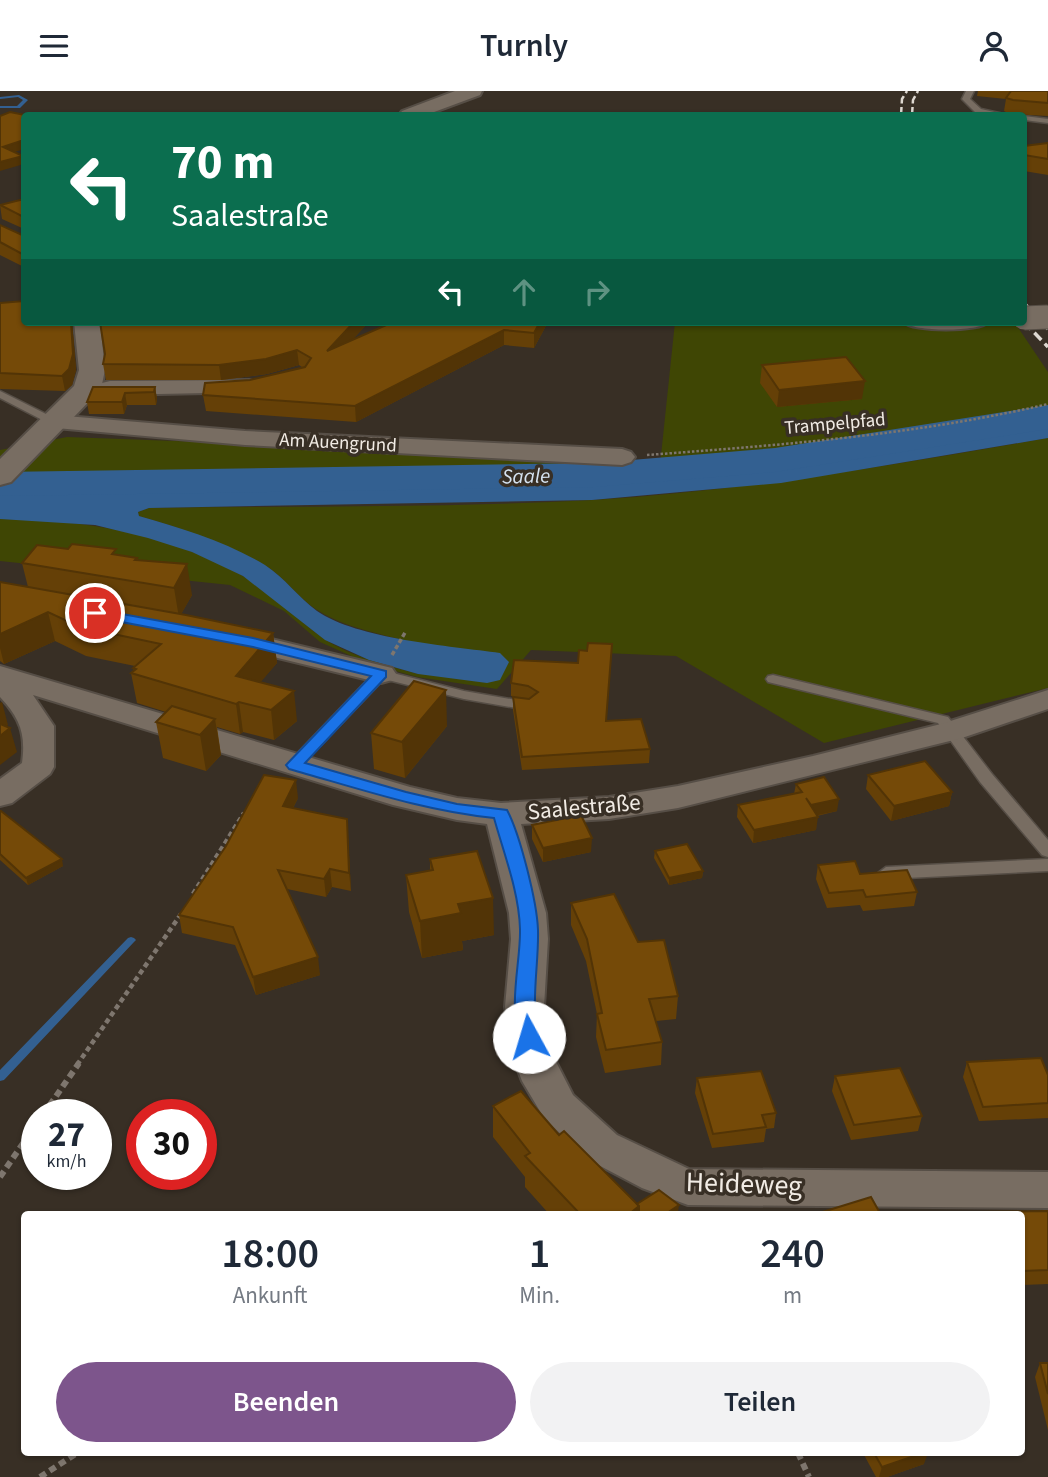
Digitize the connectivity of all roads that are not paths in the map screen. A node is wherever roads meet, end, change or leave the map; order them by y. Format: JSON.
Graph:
{"nodes":[{"id":1,"x":473,"y":91,"type":"edge"},
{"id":2,"x":970,"y":91,"type":"edge"},
{"id":3,"x":417,"y":112,"type":"edge"},
{"id":4,"x":991,"y":112,"type":"edge"},
{"id":5,"x":1027,"y":118,"type":"edge"},
{"id":6,"x":1048,"y":121,"type":"edge"},
{"id":7,"x":1048,"y":317,"type":"edge"},
{"id":8,"x":1027,"y":319,"type":"edge"},
{"id":9,"x":87,"y":326,"type":"edge"},
{"id":10,"x":272,"y":383,"type":"edge"},
{"id":11,"x":87,"y":389,"type":"junction"},
{"id":12,"x":0,"y":394,"type":"edge"},
{"id":13,"x":47,"y":429,"type":"junction"},
{"id":14,"x":622,"y":457,"type":"road end"},
{"id":15,"x":0,"y":476,"type":"edge"},
{"id":16,"x":199,"y":632,"type":"edge"},
{"id":17,"x":385,"y":666,"type":"junction"},
{"id":18,"x":0,"y":678,"type":"edge"},
{"id":19,"x":773,"y":679,"type":"dead end"},
{"id":20,"x":1048,"y":699,"type":"edge"},
{"id":21,"x":528,"y":706,"type":"edge"},
{"id":22,"x":951,"y":731,"type":"junction"},
{"id":23,"x":294,"y":765,"type":"junction"},
{"id":24,"x":0,"y":795,"type":"edge"},
{"id":25,"x":501,"y":814,"type":"junction"},
{"id":26,"x":1048,"y":851,"type":"edge"},
{"id":27,"x":1048,"y":865,"type":"edge"},
{"id":28,"x":876,"y":874,"type":"edge"},
{"id":29,"x":1048,"y":1189,"type":"edge"},
{"id":30,"x":696,"y":1201,"type":"edge"}],
"edges":[{"from":1,"to":3,"type":"street"},
{"from":2,"to":4,"type":"lane"},
{"from":5,"to":6,"type":"lane"},
{"from":7,"to":8,"type":"street","bridge":true},
{"from":9,"to":11,"type":"street"},
{"from":10,"to":11,"type":"street"},
{"from":11,"to":13,"type":"street"},
{"from":12,"to":13,"type":"lane"},
{"from":13,"to":14,"type":"street","name":"Am Auengrund"},
{"from":13,"to":15,"type":"street"},
{"from":16,"to":17,"type":"street"},
{"from":17,"to":21,"type":"lane"},
{"from":17,"to":23,"type":"lane"},
{"from":18,"to":23,"type":"street","name":"Saalestraße"},
{"from":18,"to":24,"type":"street"},
{"from":19,"to":22,"type":"lane"},
{"from":20,"to":22,"type":"street","name":"Saalestraße"},
{"from":22,"to":25,"type":"street","name":"Saalestraße"},
{"from":22,"to":26,"type":"lane"},
{"from":23,"to":25,"type":"street","name":"Saalestraße"},
{"from":25,"to":30,"type":"street","name":"Heideweg"},
{"from":27,"to":28,"type":"lane"},
{"from":29,"to":30,"type":"street","name":"Heideweg"}]}
